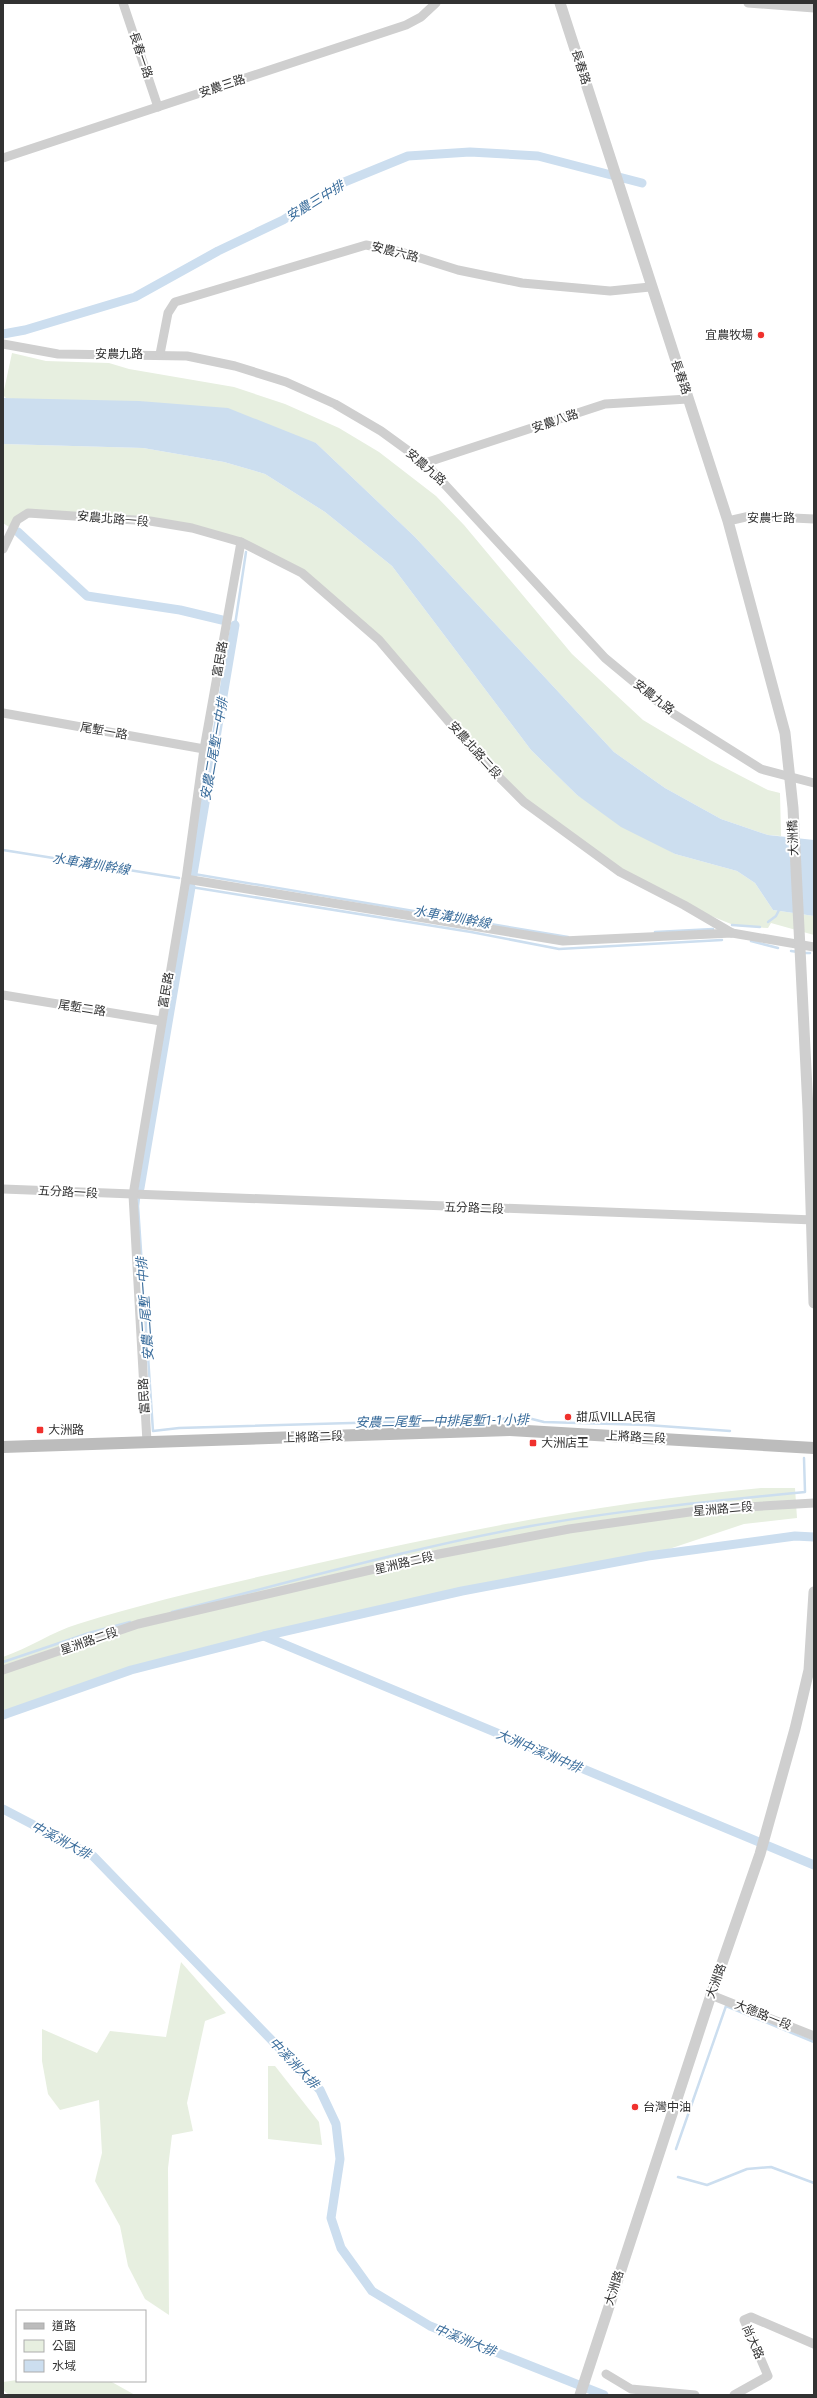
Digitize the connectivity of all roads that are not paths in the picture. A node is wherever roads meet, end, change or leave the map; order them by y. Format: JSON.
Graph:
{"nodes":[{"id":1,"x":123,"y":3,"type":"edge"},
{"id":2,"x":436,"y":3,"type":"edge"},
{"id":3,"x":560,"y":3,"type":"edge"},
{"id":4,"x":748,"y":3,"type":"edge"},
{"id":5,"x":814,"y":8,"type":"edge"},
{"id":6,"x":158,"y":107,"type":"junction"},
{"id":7,"x":3,"y":158,"type":"edge"},
{"id":8,"x":650,"y":287,"type":"junction"},
{"id":9,"x":3,"y":344,"type":"edge"},
{"id":10,"x":160,"y":354,"type":"junction"},
{"id":11,"x":688,"y":399,"type":"junction"},
{"id":12,"x":425,"y":463,"type":"junction"},
{"id":13,"x":814,"y":519,"type":"edge"},
{"id":14,"x":728,"y":521,"type":"junction"},
{"id":15,"x":241,"y":542,"type":"junction"},
{"id":16,"x":3,"y":549,"type":"edge"},
{"id":17,"x":741,"y":574,"type":"joint"},
{"id":18,"x":3,"y":713,"type":"edge"},
{"id":19,"x":204,"y":749,"type":"junction"},
{"id":20,"x":814,"y":783,"type":"edge"},
{"id":21,"x":186,"y":879,"type":"junction"},
{"id":22,"x":732,"y":933,"type":"junction"},
{"id":23,"x":814,"y":948,"type":"edge"},
{"id":24,"x":3,"y":995,"type":"edge"},
{"id":25,"x":161,"y":1021,"type":"junction"},
{"id":26,"x":3,"y":1189,"type":"edge"},
{"id":27,"x":133,"y":1195,"type":"junction"},
{"id":28,"x":812,"y":1220,"type":"edge"},
{"id":29,"x":814,"y":1303,"type":"edge"},
{"id":30,"x":147,"y":1442,"type":"junction"},
{"id":31,"x":3,"y":1447,"type":"edge"},
{"id":32,"x":814,"y":1448,"type":"edge"},
{"id":33,"x":814,"y":1503,"type":"edge"},
{"id":34,"x":814,"y":1592,"type":"edge"},
{"id":35,"x":3,"y":1670,"type":"edge"},
{"id":36,"x":711,"y":1995,"type":"junction"},
{"id":37,"x":814,"y":2036,"type":"edge"},
{"id":38,"x":814,"y":2344,"type":"edge"},
{"id":39,"x":606,"y":2374,"type":"dead end"},
{"id":40,"x":580,"y":2395,"type":"edge"},
{"id":41,"x":694,"y":2395,"type":"edge"},
{"id":42,"x":734,"y":2395,"type":"edge"}],
"edges":[{"from":1,"to":6,"type":"street","name":"長春一路"},
{"from":2,"to":6,"type":"street","name":"安農三路"},
{"from":3,"to":8,"type":"street","name":"長春路"},
{"from":4,"to":5,"type":"street"},
{"from":6,"to":7,"type":"street","name":"安農三路"},
{"from":8,"to":10,"type":"street","name":"安農六路"},
{"from":8,"to":11,"type":"street","name":"長春路"},
{"from":9,"to":10,"type":"street","name":"安農九路"},
{"from":10,"to":12,"type":"street","name":"安農九路"},
{"from":11,"to":12,"type":"street","name":"安農八路"},
{"from":11,"to":14,"type":"street","name":"長春路"},
{"from":12,"to":20,"type":"street","name":"安農九路"},
{"from":13,"to":14,"type":"street","name":"安農七路"},
{"from":14,"to":17,"type":"street","name":"長春路"},
{"from":15,"to":16,"type":"street","name":"安農北路一段"},
{"from":15,"to":19,"type":"street","name":"富民路"},
{"from":15,"to":22,"type":"street","name":"安農北路二段"},
{"from":17,"to":28,"type":"street","name":"大洲橋"},
{"from":18,"to":19,"type":"street","name":"尾塹一路"},
{"from":19,"to":21,"type":"street","name":"富民路"},
{"from":21,"to":22,"type":"street"},
{"from":21,"to":25,"type":"street","name":"富民路"},
{"from":22,"to":23,"type":"street"},
{"from":24,"to":25,"type":"street","name":"尾塹二路"},
{"from":25,"to":27,"type":"street","name":"富民路"},
{"from":26,"to":27,"type":"street","name":"五分路一段"},
{"from":27,"to":28,"type":"street","name":"五分路二段"},
{"from":27,"to":30,"type":"street","name":"富民路"},
{"from":28,"to":29,"type":"street"},
{"from":30,"to":31,"type":"main road","name":"上將路二段"},
{"from":30,"to":32,"type":"main road","name":"上將路二段"},
{"from":33,"to":35,"type":"street","name":"星洲路二段"},
{"from":34,"to":36,"type":"street","name":"大洲路"},
{"from":36,"to":37,"type":"street","name":"大德路一段"},
{"from":36,"to":40,"type":"street","name":"大洲路"},
{"from":38,"to":42,"type":"street","name":"尚大路"},
{"from":39,"to":41,"type":"street"}]}
